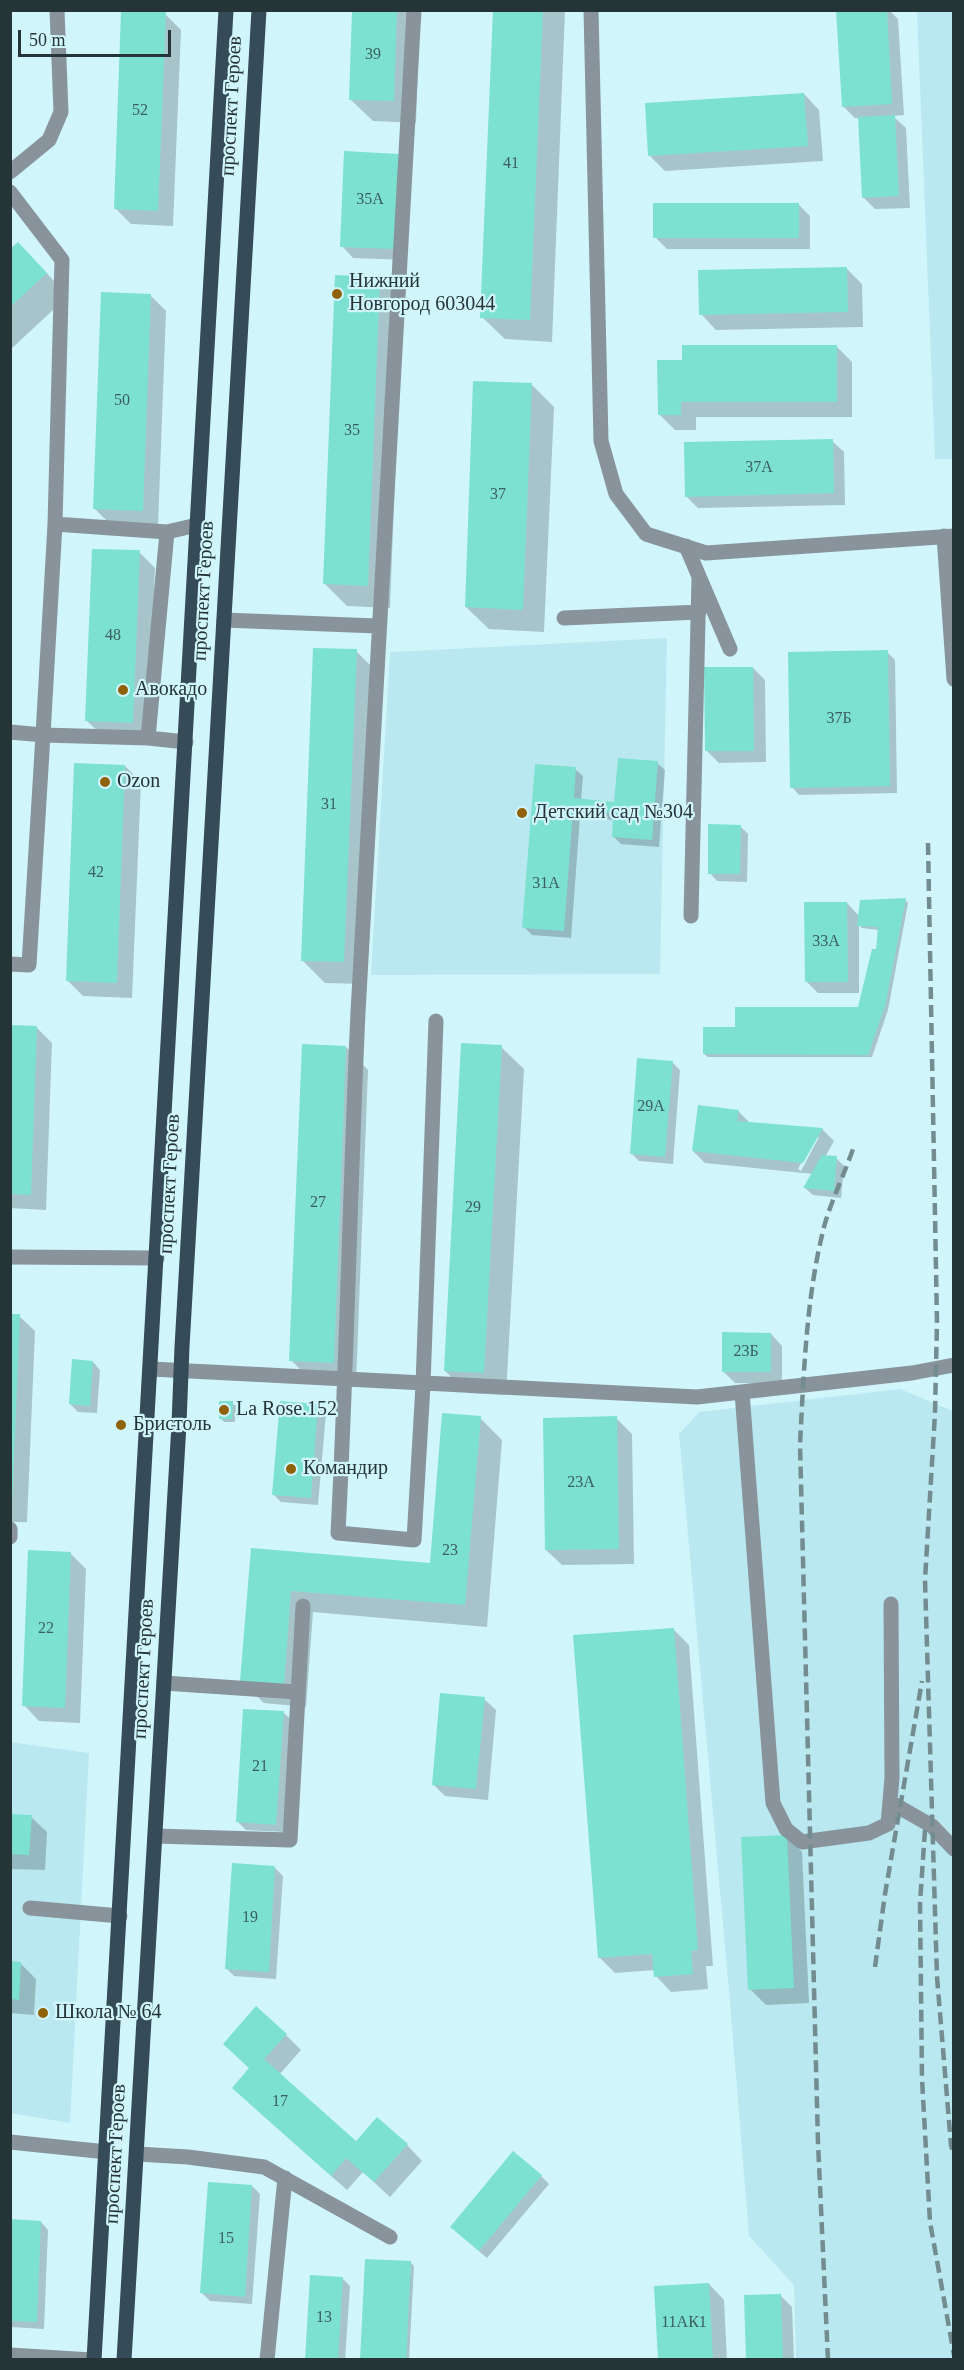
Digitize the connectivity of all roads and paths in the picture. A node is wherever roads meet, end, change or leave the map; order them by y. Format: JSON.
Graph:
{"nodes":[{"id":1,"x":57,"y":10,"type":"edge"},
{"id":2,"x":226,"y":10,"type":"edge"},
{"id":3,"x":259,"y":10,"type":"edge"},
{"id":4,"x":414,"y":10,"type":"edge"},
{"id":5,"x":591,"y":10,"type":"edge"},
{"id":6,"x":10,"y":172,"type":"edge"},
{"id":7,"x":10,"y":192,"type":"edge"},
{"id":8,"x":55,"y":524,"type":"junction"},
{"id":9,"x":197,"y":525,"type":"junction"},
{"id":10,"x":167,"y":532,"type":"junction"},
{"id":11,"x":949,"y":536,"type":"edge"},
{"id":12,"x":686,"y":546,"type":"junction"},
{"id":13,"x":699,"y":578,"type":"junction"},
{"id":14,"x":699,"y":612,"type":"junction"},
{"id":15,"x":564,"y":618,"type":"dead end"},
{"id":16,"x":224,"y":620,"type":"junction"},
{"id":17,"x":377,"y":626,"type":"junction"},
{"id":18,"x":730,"y":649,"type":"dead end"},
{"id":19,"x":954,"y":679,"type":"edge"},
{"id":20,"x":10,"y":732,"type":"edge"},
{"id":21,"x":44,"y":735,"type":"junction"},
{"id":22,"x":148,"y":738,"type":"junction"},
{"id":23,"x":186,"y":742,"type":"junction"},
{"id":24,"x":691,"y":916,"type":"dead end"},
{"id":25,"x":10,"y":964,"type":"edge"},
{"id":26,"x":436,"y":1022,"type":"dead end"},
{"id":27,"x":10,"y":1257,"type":"edge"},
{"id":28,"x":157,"y":1258,"type":"junction"},
{"id":29,"x":954,"y":1365,"type":"edge"},
{"id":30,"x":151,"y":1369,"type":"junction"},
{"id":31,"x":180,"y":1372,"type":"junction"},
{"id":32,"x":346,"y":1380,"type":"junction"},
{"id":33,"x":423,"y":1384,"type":"junction"},
{"id":34,"x":742,"y":1392,"type":"junction"},
{"id":35,"x":10,"y":1529,"type":"edge"},
{"id":36,"x":10,"y":1537,"type":"edge"},
{"id":37,"x":891,"y":1604,"type":"dead end"},
{"id":38,"x":303,"y":1606,"type":"dead end"},
{"id":39,"x":164,"y":1683,"type":"junction"},
{"id":40,"x":297,"y":1692,"type":"junction"},
{"id":41,"x":890,"y":1802,"type":"junction"},
{"id":42,"x":155,"y":1836,"type":"junction"},
{"id":43,"x":954,"y":1849,"type":"edge"},
{"id":44,"x":30,"y":1908,"type":"dead end"},
{"id":45,"x":120,"y":1916,"type":"junction"},
{"id":46,"x":10,"y":2142,"type":"edge"},
{"id":47,"x":107,"y":2152,"type":"junction"},
{"id":48,"x":137,"y":2154,"type":"junction"},
{"id":49,"x":285,"y":2178,"type":"junction"},
{"id":50,"x":390,"y":2237,"type":"dead end"},
{"id":51,"x":10,"y":2355,"type":"edge"},
{"id":52,"x":93,"y":2360,"type":"edge"},
{"id":53,"x":124,"y":2360,"type":"edge"},
{"id":54,"x":267,"y":2360,"type":"edge"}],
"edges":[{"from":1,"to":6,"type":"street"},
{"from":2,"to":9,"type":"main road","name":"проспект Героев"},
{"from":3,"to":16,"type":"main road","name":"проспект Героев"},
{"from":4,"to":17,"type":"street"},
{"from":5,"to":12,"type":"street"},
{"from":7,"to":8,"type":"street"},
{"from":8,"to":10,"type":"street"},
{"from":8,"to":21,"type":"street"},
{"from":9,"to":10,"type":"street"},
{"from":9,"to":23,"type":"main road","name":"проспект Героев"},
{"from":10,"to":22,"type":"street"},
{"from":11,"to":12,"type":"street"},
{"from":11,"to":19,"type":"street"},
{"from":12,"to":13,"type":"street"},
{"from":13,"to":14,"type":"street"},
{"from":13,"to":18,"type":"street"},
{"from":14,"to":15,"type":"street"},
{"from":14,"to":24,"type":"street"},
{"from":16,"to":17,"type":"street"},
{"from":16,"to":31,"type":"main road","name":"проспект Героев"},
{"from":17,"to":32,"type":"street"},
{"from":20,"to":21,"type":"street"},
{"from":21,"to":22,"type":"street"},
{"from":21,"to":25,"type":"street"},
{"from":22,"to":23,"type":"street"},
{"from":23,"to":28,"type":"main road","name":"проспект Героев"},
{"from":26,"to":33,"type":"street"},
{"from":27,"to":28,"type":"street"},
{"from":28,"to":30,"type":"main road","name":"проспект Героев"},
{"from":29,"to":34,"type":"street"},
{"from":30,"to":31,"type":"street"},
{"from":30,"to":45,"type":"main road","name":"проспект Героев"},
{"from":31,"to":32,"type":"street"},
{"from":31,"to":39,"type":"main road","name":"проспект Героев"},
{"from":32,"to":33,"type":"street"},
{"from":32,"to":33,"type":"street"},
{"from":33,"to":34,"type":"street"},
{"from":34,"to":41,"type":"street"},
{"from":35,"to":36,"type":"street"},
{"from":37,"to":41,"type":"street"},
{"from":38,"to":40,"type":"street"},
{"from":39,"to":40,"type":"street"},
{"from":39,"to":42,"type":"main road","name":"проспект Героев"},
{"from":40,"to":42,"type":"street"},
{"from":41,"to":43,"type":"street"},
{"from":42,"to":48,"type":"main road","name":"проспект Героев"},
{"from":44,"to":45,"type":"street"},
{"from":45,"to":47,"type":"main road","name":"проспект Героев"},
{"from":46,"to":47,"type":"street"},
{"from":47,"to":52,"type":"main road","name":"проспект Героев"},
{"from":48,"to":49,"type":"street"},
{"from":48,"to":53,"type":"main road","name":"проспект Героев"},
{"from":49,"to":50,"type":"street"},
{"from":49,"to":54,"type":"street"},
{"from":51,"to":52,"type":"street"}]}
